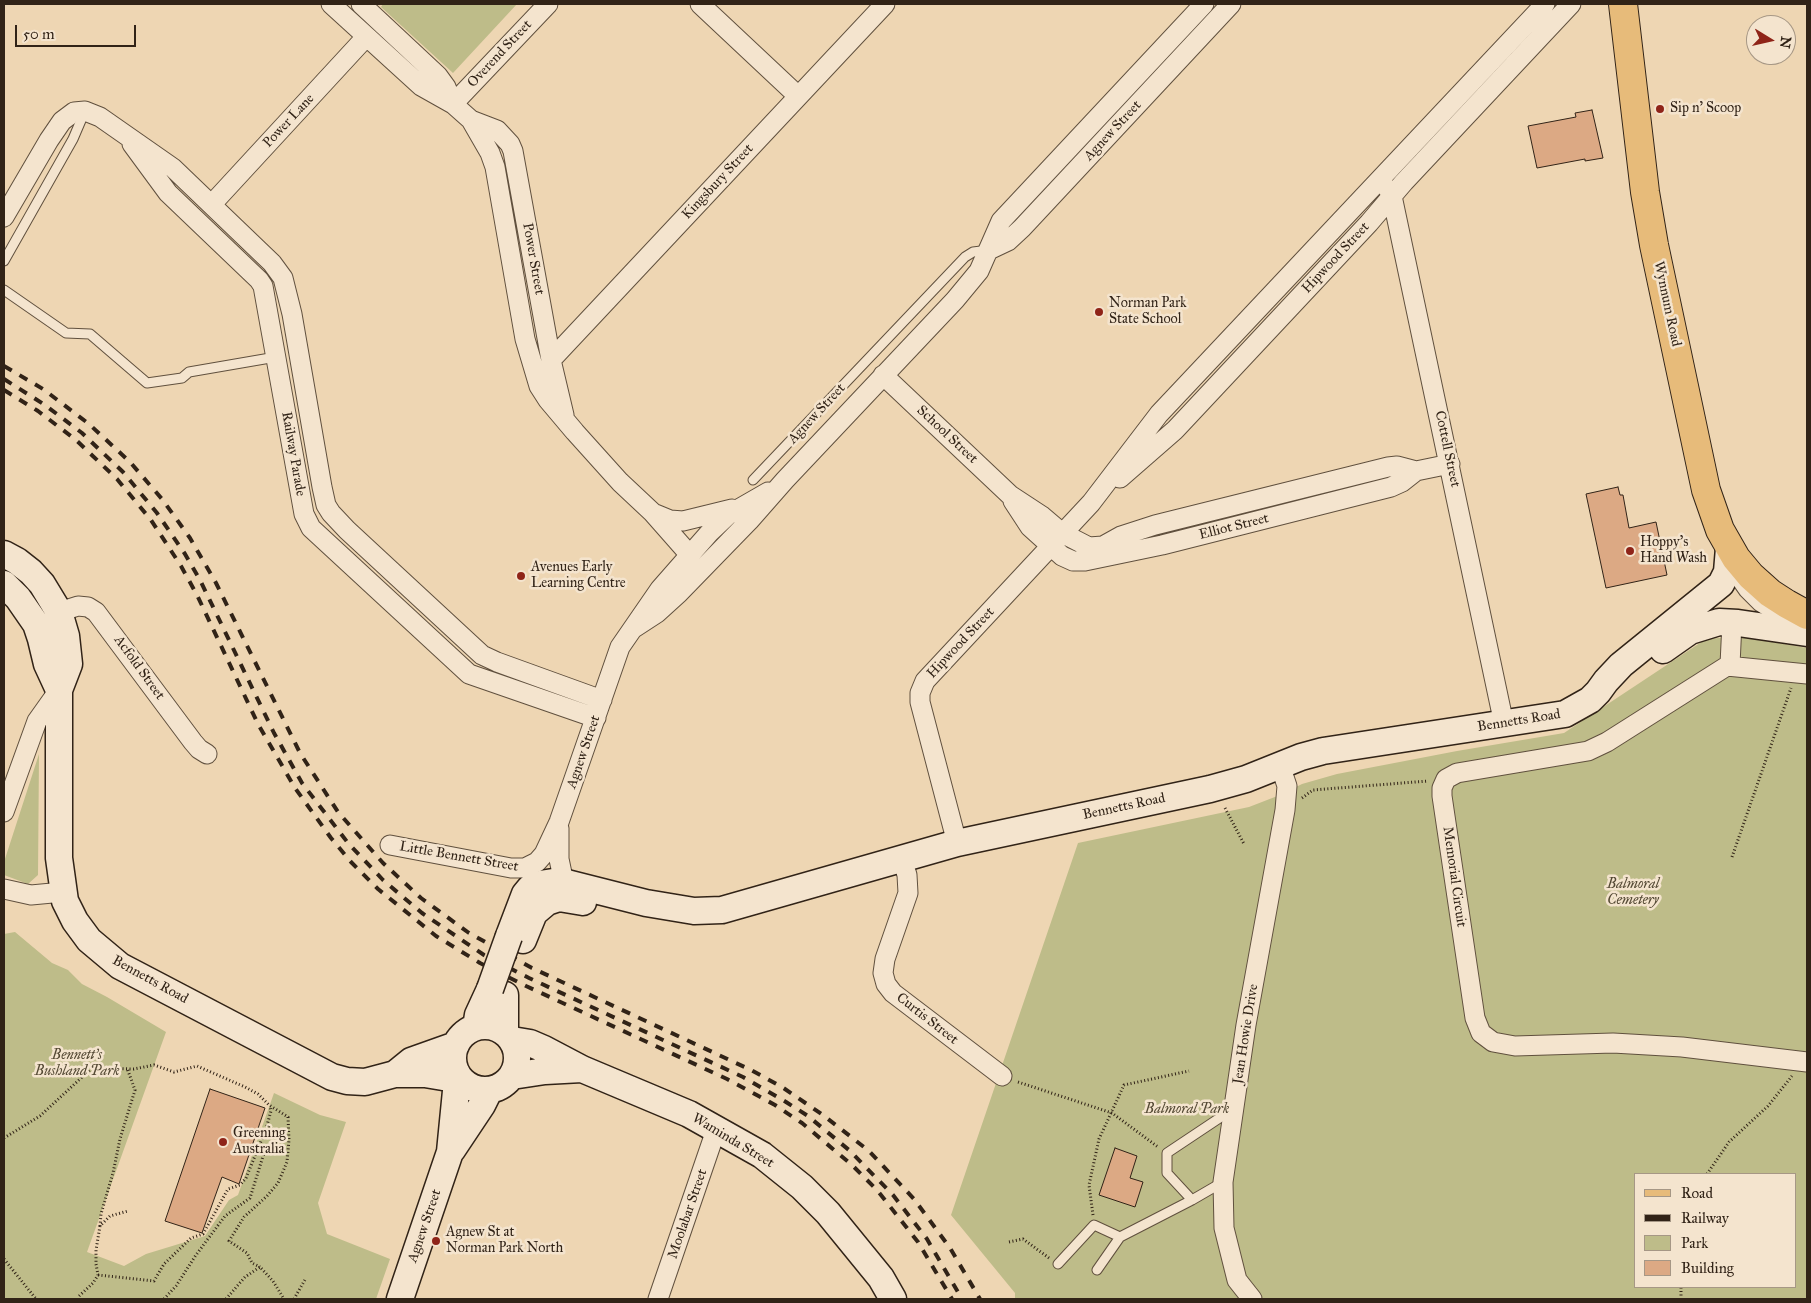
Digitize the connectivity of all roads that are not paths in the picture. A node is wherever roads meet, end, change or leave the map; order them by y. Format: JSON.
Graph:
{"nodes":[{"id":1,"x":331,"y":4,"type":"edge"},
{"id":2,"x":361,"y":4,"type":"edge"},
{"id":3,"x":548,"y":4,"type":"edge"},
{"id":4,"x":700,"y":4,"type":"edge"},
{"id":5,"x":885,"y":4,"type":"edge"},
{"id":6,"x":1204,"y":4,"type":"edge"},
{"id":7,"x":1231,"y":4,"type":"edge"},
{"id":8,"x":1545,"y":4,"type":"edge"},
{"id":9,"x":1571,"y":4,"type":"edge"},
{"id":10,"x":1624,"y":4,"type":"edge"},
{"id":11,"x":366,"y":37,"type":"junction"},
{"id":12,"x":798,"y":96,"type":"junction"},
{"id":13,"x":453,"y":104,"type":"junction"},
{"id":14,"x":85,"y":111,"type":"junction"},
{"id":15,"x":471,"y":120,"type":"junction"},
{"id":16,"x":127,"y":137,"type":"junction"},
{"id":17,"x":1380,"y":177,"type":"junction"},
{"id":18,"x":1392,"y":196,"type":"junction"},
{"id":19,"x":212,"y":204,"type":"junction"},
{"id":20,"x":4,"y":217,"type":"edge"},
{"id":21,"x":990,"y":250,"type":"junction"},
{"id":22,"x":4,"y":262,"type":"edge"},
{"id":23,"x":4,"y":290,"type":"edge"},
{"id":24,"x":276,"y":357,"type":"junction"},
{"id":25,"x":551,"y":360,"type":"junction"},
{"id":26,"x":883,"y":375,"type":"junction"},
{"id":27,"x":565,"y":421,"type":"junction"},
{"id":28,"x":1450,"y":464,"type":"junction"},
{"id":29,"x":753,"y":480,"type":"dead end"},
{"id":30,"x":785,"y":480,"type":"junction"},
{"id":31,"x":1091,"y":503,"type":"junction"},
{"id":32,"x":747,"y":504,"type":"junction"},
{"id":33,"x":652,"y":512,"type":"junction"},
{"id":34,"x":1057,"y":540,"type":"junction"},
{"id":35,"x":1729,"y":548,"type":"junction"},
{"id":36,"x":4,"y":554,"type":"edge"},
{"id":37,"x":689,"y":554,"type":"junction"},
{"id":38,"x":4,"y":584,"type":"edge"},
{"id":39,"x":1740,"y":584,"type":"junction"},
{"id":40,"x":1807,"y":601,"type":"edge"},
{"id":41,"x":59,"y":612,"type":"junction"},
{"id":42,"x":1807,"y":615,"type":"edge"},
{"id":43,"x":1732,"y":622,"type":"junction"},
{"id":44,"x":634,"y":628,"type":"junction"},
{"id":45,"x":1807,"y":633,"type":"edge"},
{"id":46,"x":1730,"y":665,"type":"junction"},
{"id":47,"x":1802,"y":674,"type":"edge"},
{"id":48,"x":554,"y":683,"type":"junction"},
{"id":49,"x":59,"y":690,"type":"junction"},
{"id":50,"x":1598,"y":692,"type":"junction"},
{"id":51,"x":602,"y":700,"type":"junction"},
{"id":52,"x":546,"y":701,"type":"junction"},
{"id":53,"x":596,"y":718,"type":"junction"},
{"id":54,"x":1504,"y":724,"type":"junction"},
{"id":55,"x":207,"y":754,"type":"dead end"},
{"id":56,"x":1280,"y":765,"type":"junction"},
{"id":57,"x":4,"y":812,"type":"edge"},
{"id":58,"x":559,"y":822,"type":"junction"},
{"id":59,"x":957,"y":844,"type":"junction"},
{"id":60,"x":390,"y":845,"type":"dead end"},
{"id":61,"x":902,"y":859,"type":"junction"},
{"id":62,"x":528,"y":867,"type":"joint"},
{"id":63,"x":564,"y":883,"type":"junction"},
{"id":64,"x":4,"y":889,"type":"edge"},
{"id":65,"x":63,"y":892,"type":"junction"},
{"id":66,"x":646,"y":903,"type":"junction"},
{"id":67,"x":516,"y":938,"type":"junction"},
{"id":68,"x":498,"y":992,"type":"junction"},
{"id":69,"x":476,"y":1027,"type":"junction"},
{"id":70,"x":508,"y":1036,"type":"junction"},
{"id":71,"x":456,"y":1045,"type":"junction"},
{"id":72,"x":1805,"y":1062,"type":"edge"},
{"id":73,"x":582,"y":1069,"type":"junction"},
{"id":74,"x":395,"y":1074,"type":"junction"},
{"id":75,"x":512,"y":1076,"type":"junction"},
{"id":76,"x":1002,"y":1076,"type":"road end"},
{"id":77,"x":458,"y":1077,"type":"junction"},
{"id":78,"x":489,"y":1091,"type":"junction"},
{"id":79,"x":1234,"y":1108,"type":"junction"},
{"id":80,"x":716,"y":1130,"type":"junction"},
{"id":81,"x":450,"y":1152,"type":"junction"},
{"id":82,"x":1223,"y":1182,"type":"junction"},
{"id":83,"x":1192,"y":1200,"type":"junction"},
{"id":84,"x":1120,"y":1237,"type":"junction"},
{"id":85,"x":1058,"y":1264,"type":"road end"},
{"id":86,"x":1097,"y":1270,"type":"dead end"},
{"id":87,"x":400,"y":1299,"type":"edge"},
{"id":88,"x":658,"y":1299,"type":"edge"},
{"id":89,"x":894,"y":1299,"type":"edge"},
{"id":90,"x":1252,"y":1299,"type":"edge"}],
"edges":[{"from":1,"to":11,"type":"street","name":"Power Street"},
{"from":2,"to":13,"type":"street","name":"Power Street"},
{"from":3,"to":13,"type":"street","name":"Overend Street"},
{"from":4,"to":12,"type":"street"},
{"from":5,"to":12,"type":"street","name":"Kingsbury Street"},
{"from":6,"to":21,"type":"street","name":"Agnew Street"},
{"from":7,"to":21,"type":"street","name":"Agnew Street"},
{"from":8,"to":17,"type":"street","name":"Hipwood Street"},
{"from":9,"to":18,"type":"street","name":"Hipwood Street"},
{"from":10,"to":35,"type":"main road","name":"Wynnum Road"},
{"from":11,"to":13,"type":"street","name":"Power Street"},
{"from":11,"to":19,"type":"street","name":"Power Lane"},
{"from":12,"to":25,"type":"street","name":"Kingsbury Street"},
{"from":13,"to":15,"type":"street","name":"Power Street"},
{"from":14,"to":16,"type":"street","name":"Railway Parade"},
{"from":14,"to":20,"type":"street"},
{"from":14,"to":22,"type":"lane"},
{"from":15,"to":25,"type":"street","name":"Power Street"},
{"from":15,"to":27,"type":"street","name":"Power Street"},
{"from":16,"to":19,"type":"street","name":"Railway Parade"},
{"from":16,"to":24,"type":"street","name":"Railway Parade"},
{"from":17,"to":18,"type":"street","name":"Cottell Street"},
{"from":17,"to":31,"type":"street","name":"Hipwood Street"},
{"from":18,"to":28,"type":"street","name":"Cottell Street"},
{"from":18,"to":31,"type":"street","name":"Hipwood Street"},
{"from":19,"to":48,"type":"street","name":"Railway Parade"},
{"from":21,"to":26,"type":"street","name":"Agnew Street"},
{"from":21,"to":29,"type":"lane","name":"Agnew Street"},
{"from":23,"to":24,"type":"lane"},
{"from":24,"to":52,"type":"street","name":"Railway Parade"},
{"from":25,"to":27,"type":"street","name":"Power Street"},
{"from":26,"to":30,"type":"street","name":"Agnew Street"},
{"from":26,"to":34,"type":"street","name":"School Street"},
{"from":27,"to":33,"type":"street","name":"Power Street"},
{"from":28,"to":34,"type":"street","name":"Elliot Street"},
{"from":28,"to":54,"type":"street","name":"Cottell Street"},
{"from":30,"to":32,"type":"street","name":"Agnew Street"},
{"from":30,"to":44,"type":"street","name":"Agnew Street"},
{"from":31,"to":34,"type":"street","name":"Hipwood Street"},
{"from":32,"to":33,"type":"street","name":"Power Street"},
{"from":32,"to":37,"type":"street","name":"Agnew Street"},
{"from":33,"to":37,"type":"street","name":"Power Street"},
{"from":34,"to":59,"type":"street","name":"Hipwood Street"},
{"from":35,"to":39,"type":"main road"},
{"from":35,"to":39,"type":"main road","name":"Wynnum Road"},
{"from":36,"to":41,"type":"main road","name":"Bennetts Road"},
{"from":37,"to":44,"type":"street","name":"Agnew Street"},
{"from":38,"to":49,"type":"main road","name":"Bennetts Road"},
{"from":39,"to":40,"type":"main road","name":"Wynnum Road"},
{"from":39,"to":42,"type":"main road","name":"Wynnum Road"},
{"from":39,"to":45,"type":"lane"},
{"from":39,"to":50,"type":"main road","name":"Bennetts Road"},
{"from":41,"to":49,"type":"main road","name":"Bennetts Road"},
{"from":41,"to":55,"type":"street","name":"Acfold Street"},
{"from":43,"to":45,"type":"main road","name":"Bennetts Road"},
{"from":43,"to":46,"type":"street"},
{"from":43,"to":50,"type":"main road","name":"Bennetts Road"},
{"from":44,"to":51,"type":"street","name":"Agnew Street"},
{"from":46,"to":47,"type":"street"},
{"from":46,"to":72,"type":"street","name":"Memorial Circuit"},
{"from":48,"to":51,"type":"street","name":"Railway Parade"},
{"from":48,"to":52,"type":"street"},
{"from":49,"to":57,"type":"street","name":"Bennetts Road"},
{"from":49,"to":65,"type":"main road","name":"Bennetts Road"},
{"from":50,"to":54,"type":"main road","name":"Bennetts Road"},
{"from":51,"to":53,"type":"street","name":"Agnew Street"},
{"from":52,"to":53,"type":"street","name":"Railway Parade"},
{"from":53,"to":58,"type":"street","name":"Agnew Street"},
{"from":54,"to":56,"type":"main road","name":"Bennetts Road"},
{"from":56,"to":59,"type":"main road","name":"Bennetts Road"},
{"from":56,"to":79,"type":"street","name":"Jean Howie Drive"},
{"from":58,"to":62,"type":"street","name":"Agnew Street"},
{"from":58,"to":63,"type":"street","name":"Agnew Street"},
{"from":59,"to":61,"type":"main road","name":"Bennetts Road"},
{"from":60,"to":62,"type":"street","name":"Little Bennett Street"},
{"from":61,"to":66,"type":"main road","name":"Bennetts Road"},
{"from":61,"to":76,"type":"street","name":"Curtis Street"},
{"from":63,"to":66,"type":"main road","name":"Bennetts Road"},
{"from":63,"to":67,"type":"main road","name":"Bennetts Road"},
{"from":64,"to":65,"type":"street"},
{"from":65,"to":74,"type":"main road","name":"Bennetts Road"},
{"from":66,"to":67,"type":"main road","name":"Bennetts Road"},
{"from":67,"to":68,"type":"main road","name":"Bennetts Road"},
{"from":68,"to":69,"type":"main road","name":"Bennetts Road"},
{"from":68,"to":70,"type":"main road","name":"Bennetts Road"},
{"from":69,"to":70,"type":"main road"},
{"from":69,"to":71,"type":"main road"},
{"from":70,"to":73,"type":"main road","name":"Waminda Street"},
{"from":70,"to":75,"type":"main road"},
{"from":71,"to":74,"type":"main road","name":"Bennetts Road"},
{"from":71,"to":77,"type":"main road"},
{"from":73,"to":75,"type":"main road","name":"Waminda Street"},
{"from":73,"to":80,"type":"main road","name":"Waminda Street"},
{"from":74,"to":77,"type":"main road","name":"Bennetts Road"},
{"from":75,"to":78,"type":"main road"},
{"from":77,"to":78,"type":"main road"},
{"from":77,"to":81,"type":"main road","name":"Agnew Street"},
{"from":78,"to":81,"type":"main road","name":"Agnew Street"},
{"from":79,"to":82,"type":"street","name":"Jean Howie Drive"},
{"from":79,"to":83,"type":"lane"},
{"from":80,"to":88,"type":"street","name":"Moolabar Street"},
{"from":80,"to":89,"type":"main road","name":"Waminda Street"},
{"from":81,"to":87,"type":"main road","name":"Agnew Street"},
{"from":82,"to":83,"type":"lane"},
{"from":82,"to":90,"type":"street","name":"Jean Howie Drive"},
{"from":83,"to":84,"type":"lane"},
{"from":84,"to":85,"type":"lane"},
{"from":84,"to":86,"type":"lane"}]}
